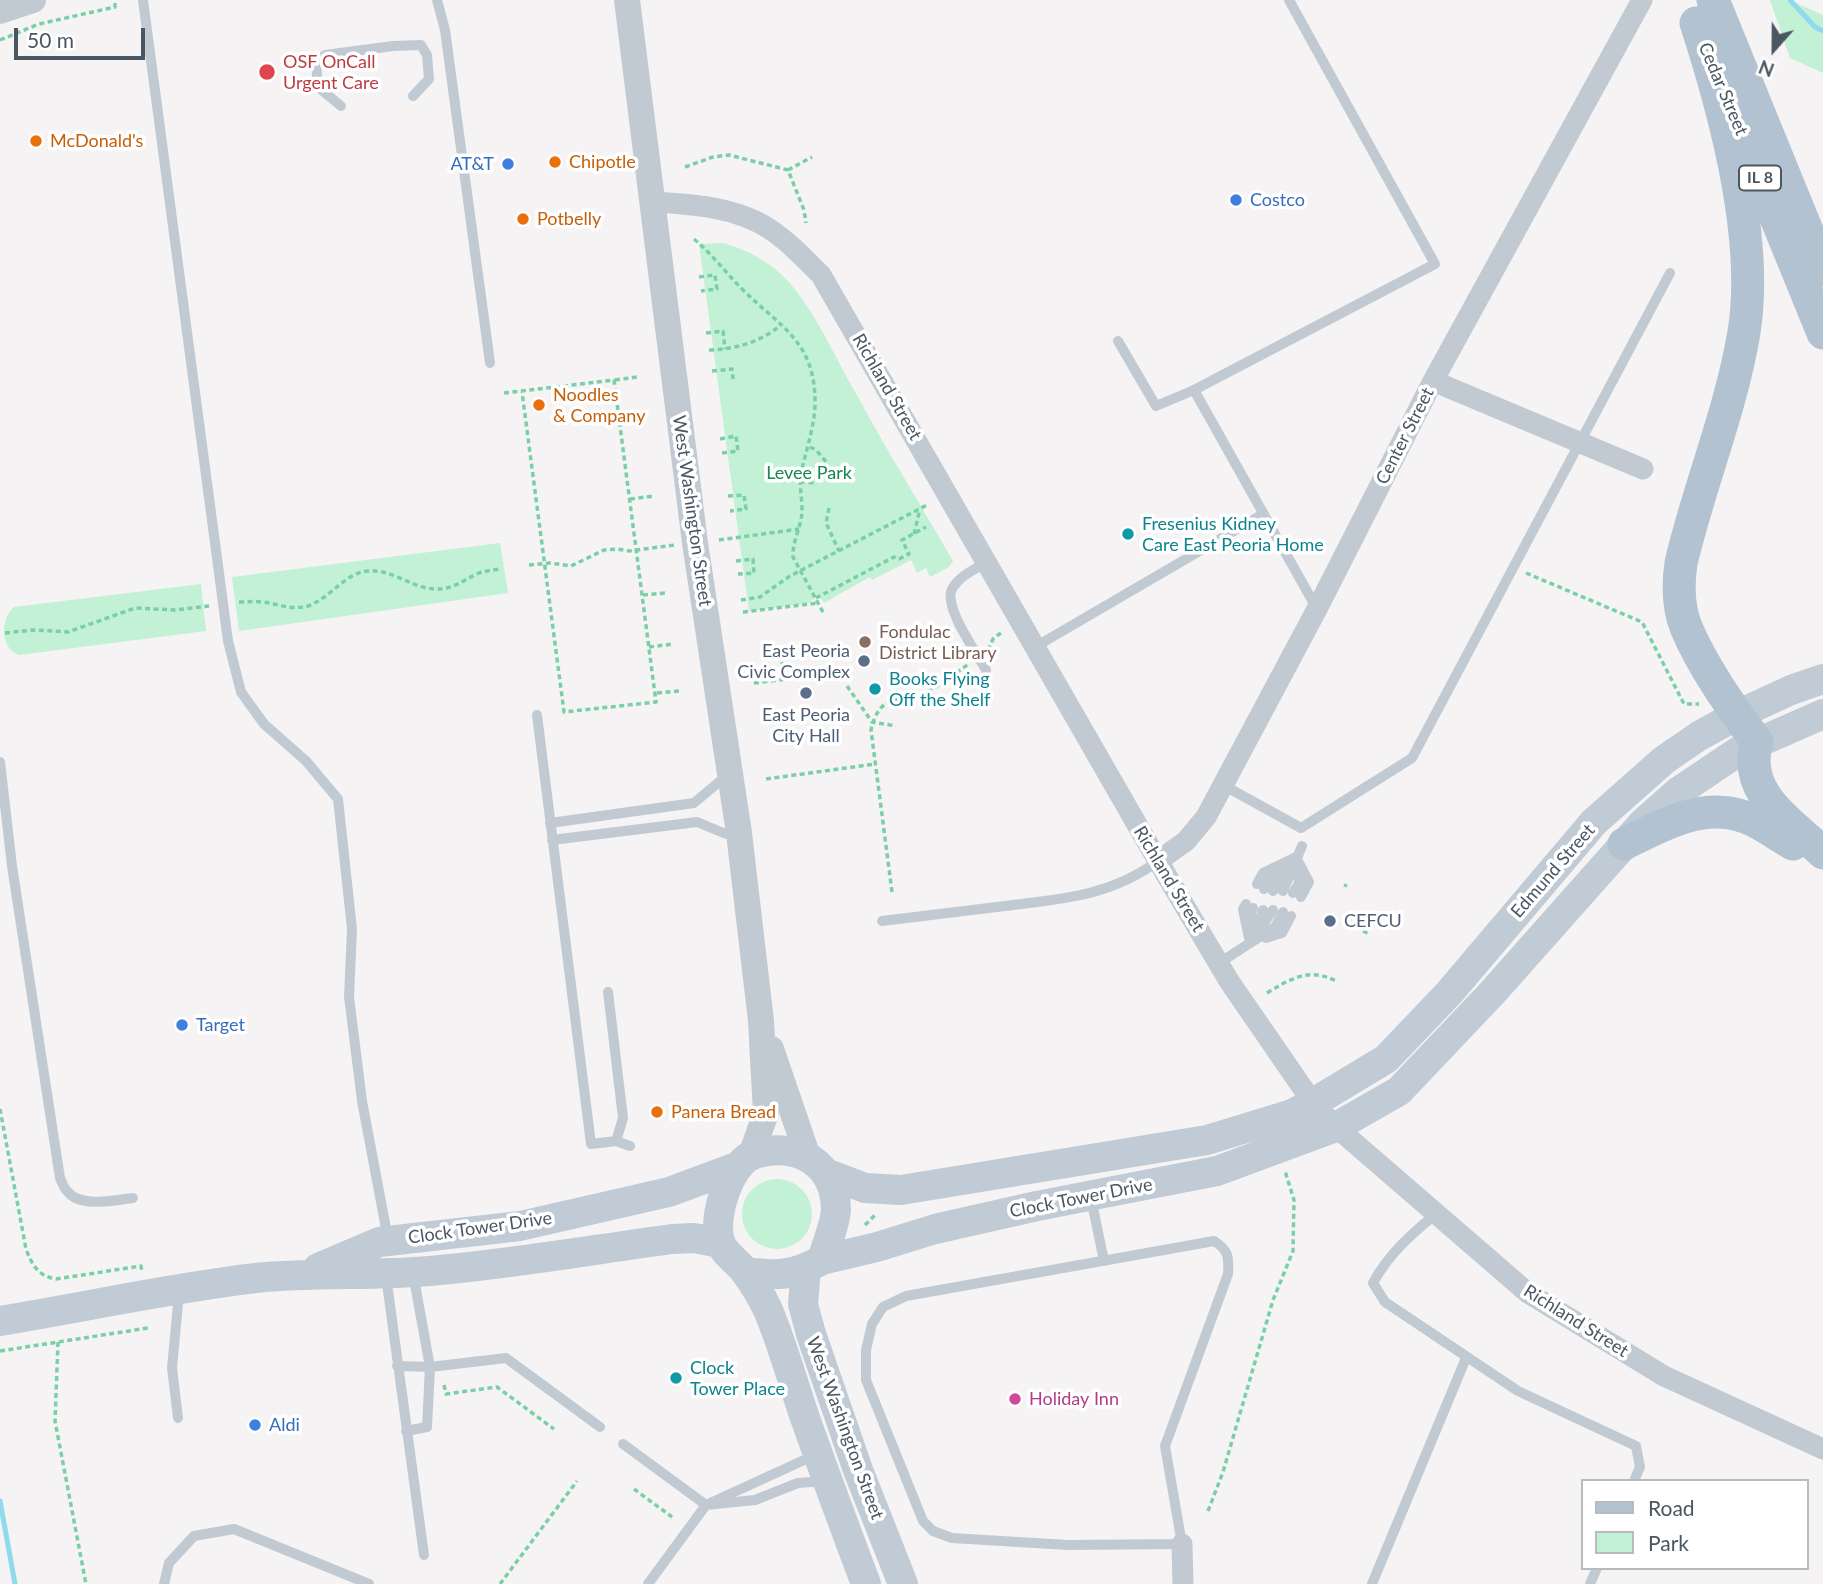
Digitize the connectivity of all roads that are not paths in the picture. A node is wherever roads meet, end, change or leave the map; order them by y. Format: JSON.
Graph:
{"nodes":[{"id":1,"x":33,"y":0,"type":"edge"},
{"id":2,"x":143,"y":0,"type":"edge"},
{"id":3,"x":437,"y":0,"type":"edge"},
{"id":4,"x":627,"y":0,"type":"edge"},
{"id":5,"x":1289,"y":0,"type":"edge"},
{"id":6,"x":1642,"y":0,"type":"edge"},
{"id":7,"x":1697,"y":8,"type":"edge"},
{"id":8,"x":0,"y":11,"type":"edge"},
{"id":9,"x":1737,"y":58,"type":"junction"},
{"id":10,"x":413,"y":96,"type":"dead end"},
{"id":11,"x":341,"y":106,"type":"dead end"},
{"id":12,"x":653,"y":202,"type":"junction"},
{"id":13,"x":1823,"y":206,"type":"edge"},
{"id":14,"x":1823,"y":270,"type":"edge"},
{"id":15,"x":1670,"y":272,"type":"dead end"},
{"id":16,"x":1823,"y":333,"type":"edge"},
{"id":17,"x":1118,"y":341,"type":"dead end"},
{"id":18,"x":490,"y":363,"type":"dead end"},
{"id":19,"x":1433,"y":381,"type":"junction"},
{"id":20,"x":1194,"y":390,"type":"junction"},
{"id":21,"x":1578,"y":443,"type":"junction"},
{"id":22,"x":1643,"y":469,"type":"dead end"},
{"id":23,"x":1263,"y":514,"type":"junction"},
{"id":24,"x":987,"y":562,"type":"junction"},
{"id":25,"x":1317,"y":609,"type":"junction"},
{"id":26,"x":1034,"y":648,"type":"junction"},
{"id":27,"x":986,"y":670,"type":"dead end"},
{"id":28,"x":1823,"y":679,"type":"edge"},
{"id":29,"x":1823,"y":714,"type":"edge"},
{"id":30,"x":537,"y":715,"type":"dead end"},
{"id":31,"x":1737,"y":715,"type":"junction"},
{"id":32,"x":1757,"y":742,"type":"junction"},
{"id":33,"x":0,"y":762,"type":"edge"},
{"id":34,"x":731,"y":780,"type":"junction"},
{"id":35,"x":1223,"y":785,"type":"junction"},
{"id":36,"x":550,"y":823,"type":"junction"},
{"id":37,"x":739,"y":833,"type":"junction"},
{"id":38,"x":552,"y":840,"type":"junction"},
{"id":39,"x":1624,"y":844,"type":"junction"},
{"id":40,"x":1299,"y":852,"type":"junction"},
{"id":41,"x":1823,"y":853,"type":"edge"},
{"id":42,"x":1158,"y":861,"type":"junction"},
{"id":43,"x":1823,"y":862,"type":"edge"},
{"id":44,"x":1278,"y":891,"type":"junction"},
{"id":45,"x":1268,"y":910,"type":"junction"},
{"id":46,"x":882,"y":921,"type":"dead end"},
{"id":47,"x":1250,"y":943,"type":"junction"},
{"id":48,"x":1219,"y":963,"type":"junction"},
{"id":49,"x":608,"y":992,"type":"dead end"},
{"id":50,"x":761,"y":1021,"type":"junction"},
{"id":51,"x":1313,"y":1103,"type":"junction"},
{"id":52,"x":1336,"y":1127,"type":"junction"},
{"id":53,"x":616,"y":1141,"type":"junction"},
{"id":54,"x":630,"y":1146,"type":"dead end"},
{"id":55,"x":745,"y":1160,"type":"junction"},
{"id":56,"x":818,"y":1165,"type":"junction"},
{"id":57,"x":665,"y":1193,"type":"junction"},
{"id":58,"x":1090,"y":1196,"type":"junction"},
{"id":59,"x":133,"y":1198,"type":"dead end"},
{"id":60,"x":1436,"y":1214,"type":"junction"},
{"id":61,"x":388,"y":1241,"type":"junction"},
{"id":62,"x":720,"y":1243,"type":"junction"},
{"id":63,"x":1104,"y":1261,"type":"junction"},
{"id":64,"x":814,"y":1264,"type":"junction"},
{"id":65,"x":399,"y":1272,"type":"junction"},
{"id":66,"x":745,"y":1272,"type":"junction"},
{"id":67,"x":304,"y":1273,"type":"junction"},
{"id":68,"x":180,"y":1288,"type":"junction"},
{"id":69,"x":14,"y":1319,"type":"edge"},
{"id":70,"x":1466,"y":1358,"type":"junction"},
{"id":71,"x":397,"y":1366,"type":"junction"},
{"id":72,"x":430,"y":1367,"type":"junction"},
{"id":73,"x":178,"y":1418,"type":"dead end"},
{"id":74,"x":600,"y":1427,"type":"dead end"},
{"id":75,"x":406,"y":1431,"type":"junction"},
{"id":76,"x":623,"y":1444,"type":"dead end"},
{"id":77,"x":1823,"y":1449,"type":"edge"},
{"id":78,"x":838,"y":1471,"type":"junction"},
{"id":79,"x":1635,"y":1479,"type":"edge"},
{"id":80,"x":706,"y":1506,"type":"junction"},
{"id":81,"x":1182,"y":1544,"type":"junction"},
{"id":82,"x":424,"y":1555,"type":"dead end"},
{"id":83,"x":164,"y":1584,"type":"edge"},
{"id":84,"x":369,"y":1584,"type":"edge"},
{"id":85,"x":648,"y":1584,"type":"edge"},
{"id":86,"x":866,"y":1584,"type":"edge"},
{"id":87,"x":903,"y":1584,"type":"edge"},
{"id":88,"x":1182,"y":1584,"type":"edge"},
{"id":89,"x":1372,"y":1584,"type":"edge"}],
"edges":[{"from":1,"to":8,"type":"street"},
{"from":2,"to":61,"type":"lane"},
{"from":3,"to":18,"type":"lane"},
{"from":4,"to":12,"type":"street","name":"West Washington Street"},
{"from":5,"to":20,"type":"lane"},
{"from":6,"to":19,"type":"street","name":"Center Street"},
{"from":7,"to":9,"type":"main road","name":"Cedar Street","number":"IL 8"},
{"from":7,"to":16,"type":"main road","name":"Cedar Street","number":"IL 8"},
{"from":7,"to":31,"type":"main road"},
{"from":9,"to":13,"type":"main road"},
{"from":9,"to":14,"type":"main road","name":"Cedar Street","number":"IL 8"},
{"from":10,"to":11,"type":"lane"},
{"from":12,"to":24,"type":"street","name":"Richland Street"},
{"from":12,"to":34,"type":"street","name":"West Washington Street"},
{"from":15,"to":21,"type":"lane"},
{"from":17,"to":20,"type":"lane"},
{"from":19,"to":21,"type":"street"},
{"from":19,"to":25,"type":"street","name":"Center Street"},
{"from":20,"to":23,"type":"lane"},
{"from":21,"to":22,"type":"street"},
{"from":21,"to":35,"type":"lane"},
{"from":23,"to":25,"type":"lane"},
{"from":23,"to":26,"type":"lane"},
{"from":24,"to":26,"type":"street","name":"Richland Street"},
{"from":24,"to":27,"type":"lane"},
{"from":25,"to":35,"type":"street","name":"Center Street"},
{"from":26,"to":42,"type":"street","name":"Richland Street"},
{"from":28,"to":31,"type":"main road","name":"Edmund Street"},
{"from":29,"to":32,"type":"main road","name":"Edmund Street"},
{"from":30,"to":36,"type":"lane"},
{"from":31,"to":32,"type":"main road"},
{"from":31,"to":51,"type":"main road","name":"Edmund Street"},
{"from":32,"to":39,"type":"main road","name":"Edmund Street"},
{"from":32,"to":41,"type":"main road"},
{"from":33,"to":59,"type":"lane"},
{"from":34,"to":36,"type":"lane"},
{"from":34,"to":37,"type":"street","name":"West Washington Street"},
{"from":35,"to":42,"type":"street","name":"Center Street"},
{"from":36,"to":38,"type":"lane"},
{"from":37,"to":38,"type":"lane"},
{"from":37,"to":50,"type":"street","name":"West Washington Street"},
{"from":38,"to":53,"type":"lane"},
{"from":39,"to":43,"type":"main road"},
{"from":39,"to":52,"type":"main road","name":"Edmund Street"},
{"from":40,"to":44,"type":"lane"},
{"from":40,"to":44,"type":"lane"},
{"from":40,"to":44,"type":"lane"},
{"from":42,"to":46,"type":"lane"},
{"from":42,"to":48,"type":"street","name":"Richland Street"},
{"from":45,"to":47,"type":"lane"},
{"from":45,"to":47,"type":"lane"},
{"from":45,"to":47,"type":"lane"},
{"from":47,"to":48,"type":"lane"},
{"from":48,"to":51,"type":"street","name":"Richland Street"},
{"from":49,"to":53,"type":"lane"},
{"from":50,"to":55,"type":"street","name":"West Washington Street"},
{"from":50,"to":56,"type":"street","name":"West Washington Street"},
{"from":51,"to":52,"type":"street","name":"Richland Street"},
{"from":51,"to":56,"type":"main road","name":"Clock Tower Drive"},
{"from":52,"to":58,"type":"main road","name":"Clock Tower Drive"},
{"from":52,"to":60,"type":"street","name":"Richland Street"},
{"from":53,"to":54,"type":"lane"},
{"from":55,"to":56,"type":"main road"},
{"from":55,"to":57,"type":"main road","name":"Clock Tower Drive"},
{"from":55,"to":62,"type":"main road"},
{"from":56,"to":64,"type":"main road"},
{"from":57,"to":61,"type":"main road","name":"Clock Tower Drive"},
{"from":57,"to":65,"type":"main road"},
{"from":58,"to":63,"type":"lane"},
{"from":58,"to":64,"type":"main road","name":"Clock Tower Drive"},
{"from":60,"to":70,"type":"lane"},
{"from":60,"to":77,"type":"street","name":"Richland Street"},
{"from":61,"to":67,"type":"main road","name":"Clock Tower Drive"},
{"from":62,"to":65,"type":"main road","name":"Clock Tower Drive"},
{"from":62,"to":66,"type":"main road"},
{"from":63,"to":81,"type":"lane"},
{"from":63,"to":81,"type":"lane"},
{"from":64,"to":66,"type":"main road"},
{"from":64,"to":78,"type":"main road","name":"West Washington Street"},
{"from":65,"to":67,"type":"main road","name":"Clock Tower Drive"},
{"from":65,"to":71,"type":"lane"},
{"from":65,"to":72,"type":"lane"},
{"from":66,"to":78,"type":"main road","name":"West Washington Street"},
{"from":67,"to":68,"type":"main road","name":"Clock Tower Drive"},
{"from":68,"to":69,"type":"main road","name":"Clock Tower Drive"},
{"from":68,"to":73,"type":"lane"},
{"from":70,"to":79,"type":"lane"},
{"from":70,"to":89,"type":"lane"},
{"from":71,"to":72,"type":"lane"},
{"from":71,"to":75,"type":"lane"},
{"from":72,"to":74,"type":"lane"},
{"from":72,"to":75,"type":"lane"},
{"from":75,"to":82,"type":"lane"},
{"from":76,"to":80,"type":"lane"},
{"from":78,"to":80,"type":"lane"},
{"from":78,"to":80,"type":"lane"},
{"from":78,"to":86,"type":"main road","name":"West Washington Street"},
{"from":78,"to":87,"type":"main road","name":"West Washington Street"},
{"from":80,"to":85,"type":"lane"},
{"from":81,"to":88,"type":"street"},
{"from":83,"to":84,"type":"lane"}]}
